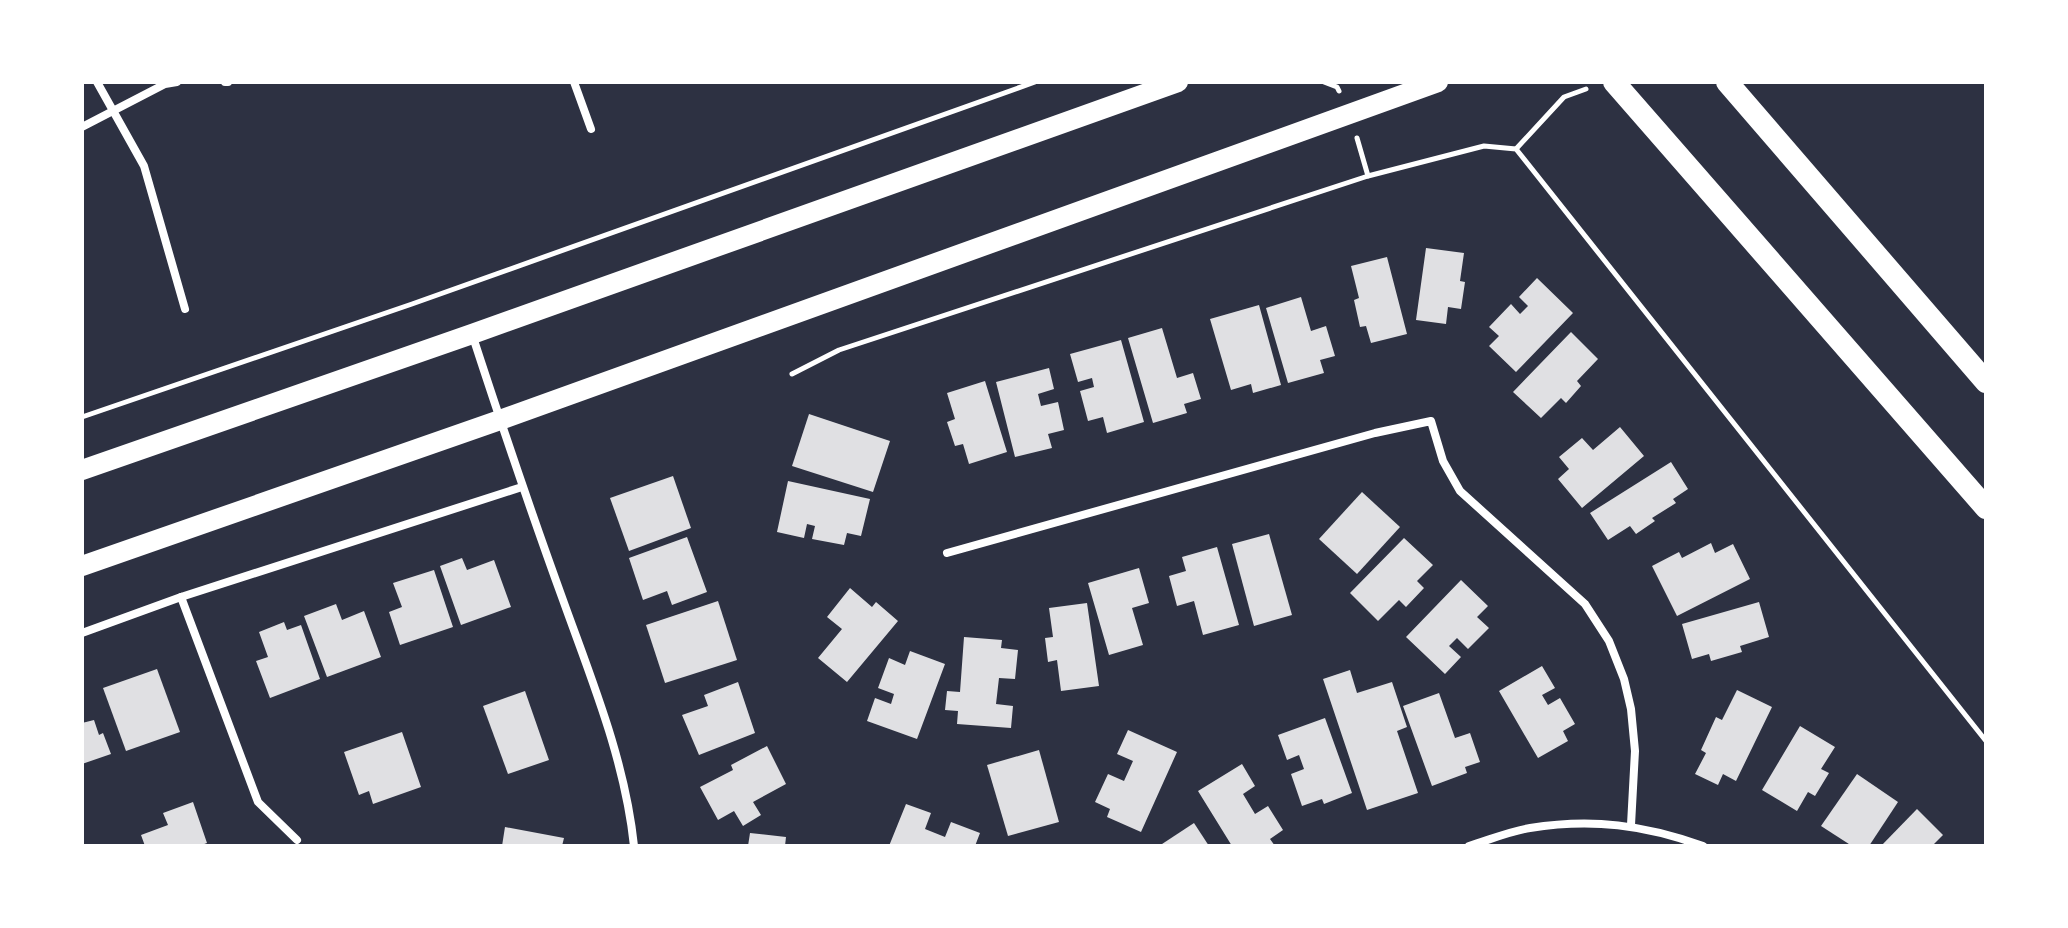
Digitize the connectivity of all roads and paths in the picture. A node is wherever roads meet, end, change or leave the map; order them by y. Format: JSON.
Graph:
{"nodes":[{"id":1,"x":97,"y":82,"type":"edge"},
{"id":2,"x":177,"y":82,"type":"edge"},
{"id":3,"x":574,"y":82,"type":"edge"},
{"id":4,"x":1035,"y":82,"type":"edge"},
{"id":5,"x":1178,"y":82,"type":"edge"},
{"id":6,"x":1324,"y":82,"type":"edge"},
{"id":7,"x":1438,"y":82,"type":"edge"},
{"id":8,"x":1727,"y":82,"type":"edge"},
{"id":9,"x":1619,"y":88,"type":"edge"},
{"id":10,"x":1586,"y":89,"type":"dead end"},
{"id":11,"x":111,"y":111,"type":"junction"},
{"id":12,"x":1348,"y":114,"type":"junction"},
{"id":13,"x":82,"y":127,"type":"edge"},
{"id":14,"x":591,"y":129,"type":"dead end"},
{"id":15,"x":1516,"y":149,"type":"junction"},
{"id":16,"x":1368,"y":176,"type":"junction"},
{"id":17,"x":185,"y":309,"type":"dead end"},
{"id":18,"x":472,"y":334,"type":"junction"},
{"id":19,"x":792,"y":374,"type":"dead end"},
{"id":20,"x":1986,"y":382,"type":"edge"},
{"id":21,"x":82,"y":417,"type":"edge"},
{"id":22,"x":500,"y":420,"type":"junction"},
{"id":23,"x":82,"y":470,"type":"edge"},
{"id":24,"x":522,"y":487,"type":"junction"},
{"id":25,"x":1986,"y":508,"type":"edge"},
{"id":26,"x":947,"y":553,"type":"dead end"},
{"id":27,"x":82,"y":566,"type":"edge"},
{"id":28,"x":181,"y":597,"type":"junction"},
{"id":29,"x":82,"y":633,"type":"edge"},
{"id":30,"x":1986,"y":741,"type":"edge"},
{"id":31,"x":1631,"y":825,"type":"junction"},
{"id":32,"x":297,"y":840,"type":"dead end"},
{"id":33,"x":634,"y":846,"type":"edge"},
{"id":34,"x":1469,"y":846,"type":"edge"},
{"id":35,"x":1703,"y":846,"type":"edge"}],
"edges":[{"from":1,"to":11,"type":"street"},
{"from":2,"to":11,"type":"street"},
{"from":3,"to":14,"type":"street"},
{"from":4,"to":21,"type":"path"},
{"from":5,"to":18,"type":"main road"},
{"from":6,"to":12,"type":"path"},
{"from":7,"to":12,"type":"main road"},
{"from":8,"to":20,"type":"highway"},
{"from":9,"to":25,"type":"highway"},
{"from":10,"to":15,"type":"path"},
{"from":11,"to":13,"type":"street"},
{"from":11,"to":17,"type":"street"},
{"from":12,"to":16,"type":"path"},
{"from":12,"to":22,"type":"main road"},
{"from":15,"to":16,"type":"path"},
{"from":15,"to":30,"type":"path"},
{"from":16,"to":19,"type":"path"},
{"from":18,"to":22,"type":"street"},
{"from":18,"to":23,"type":"main road"},
{"from":22,"to":24,"type":"street"},
{"from":22,"to":27,"type":"main road"},
{"from":24,"to":28,"type":"street"},
{"from":24,"to":33,"type":"street"},
{"from":26,"to":31,"type":"street"},
{"from":28,"to":29,"type":"street"},
{"from":28,"to":32,"type":"street"},
{"from":31,"to":34,"type":"street"},
{"from":31,"to":35,"type":"street"}]}
